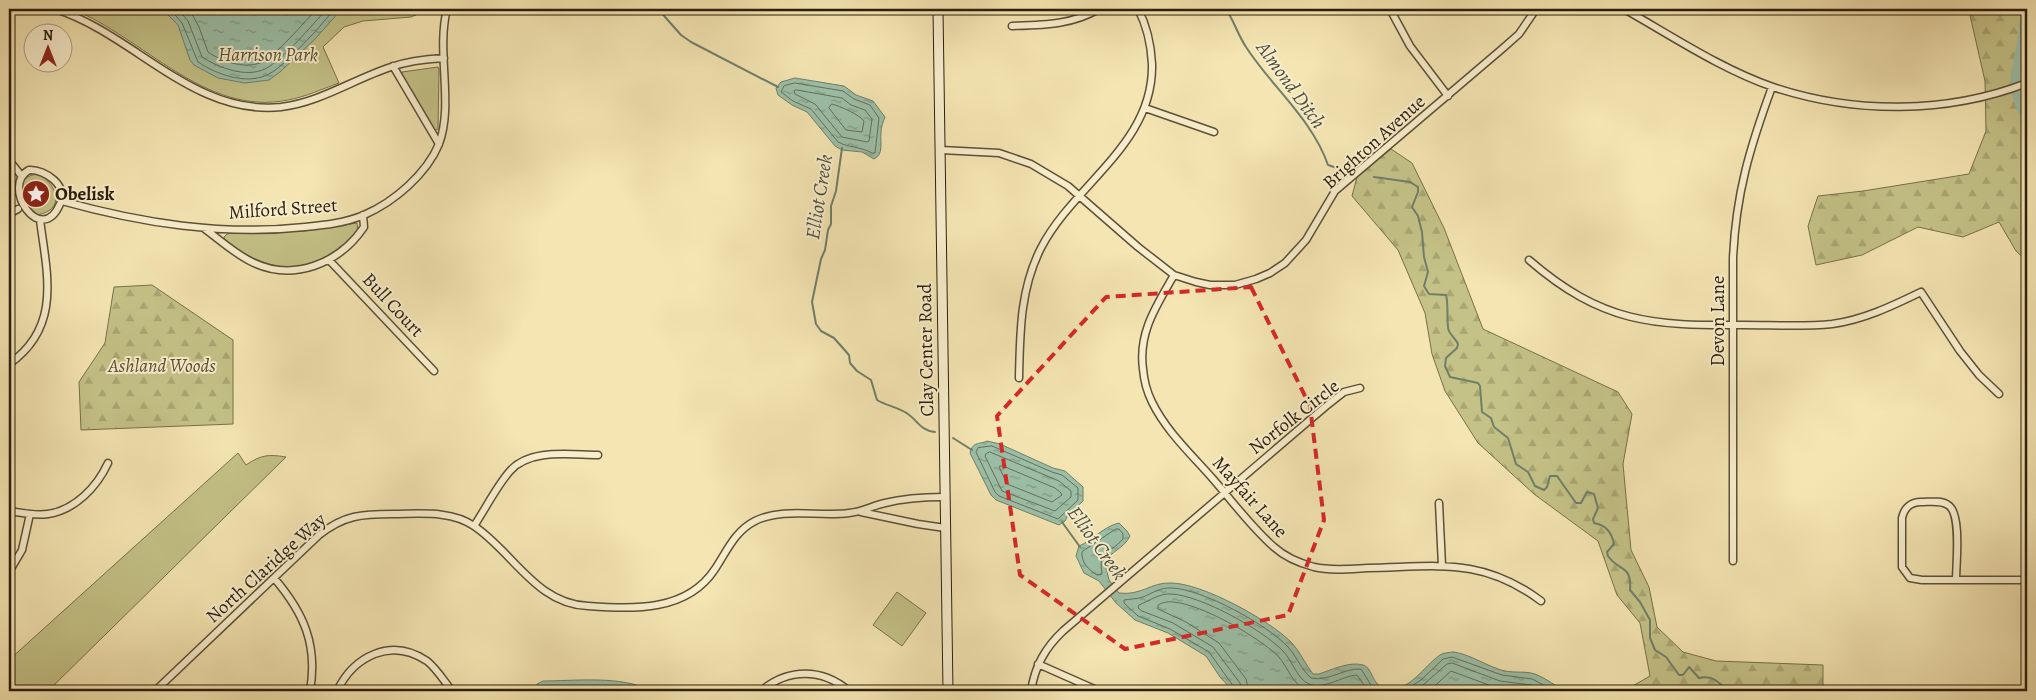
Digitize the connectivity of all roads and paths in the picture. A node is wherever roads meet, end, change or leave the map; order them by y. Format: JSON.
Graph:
{"nodes":[{"id":1,"x":55,"y":9,"type":"edge"},
{"id":2,"x":448,"y":9,"type":"edge"},
{"id":3,"x":938,"y":9,"type":"edge"},
{"id":4,"x":1099,"y":9,"type":"edge"},
{"id":5,"x":1138,"y":9,"type":"edge"},
{"id":6,"x":1390,"y":9,"type":"edge"},
{"id":7,"x":1536,"y":9,"type":"edge"},
{"id":8,"x":1624,"y":9,"type":"edge"},
{"id":9,"x":1012,"y":26,"type":"dead end"},
{"id":10,"x":444,"y":58,"type":"junction"},
{"id":11,"x":393,"y":66,"type":"junction"},
{"id":12,"x":2027,"y":83,"type":"edge"},
{"id":13,"x":1772,"y":87,"type":"junction"},
{"id":14,"x":1448,"y":96,"type":"junction"},
{"id":15,"x":1145,"y":108,"type":"junction"},
{"id":16,"x":1214,"y":132,"type":"dead end"},
{"id":17,"x":439,"y":144,"type":"junction"},
{"id":18,"x":941,"y":150,"type":"junction"},
{"id":19,"x":9,"y":160,"type":"edge"},
{"id":20,"x":20,"y":174,"type":"junction"},
{"id":21,"x":12,"y":191,"type":"dead end"},
{"id":22,"x":1080,"y":197,"type":"junction"},
{"id":23,"x":14,"y":200,"type":"dead end"},
{"id":24,"x":62,"y":201,"type":"junction"},
{"id":25,"x":18,"y":209,"type":"junction"},
{"id":26,"x":9,"y":214,"type":"edge"},
{"id":27,"x":363,"y":215,"type":"junction"},
{"id":28,"x":40,"y":220,"type":"junction"},
{"id":29,"x":204,"y":228,"type":"junction"},
{"id":30,"x":329,"y":260,"type":"junction"},
{"id":31,"x":1529,"y":260,"type":"dead end"},
{"id":32,"x":1174,"y":275,"type":"junction"},
{"id":33,"x":1733,"y":326,"type":"junction"},
{"id":34,"x":9,"y":364,"type":"edge"},
{"id":35,"x":434,"y":371,"type":"dead end"},
{"id":36,"x":1019,"y":378,"type":"dead end"},
{"id":37,"x":1360,"y":388,"type":"dead end"},
{"id":38,"x":1999,"y":394,"type":"dead end"},
{"id":39,"x":598,"y":455,"type":"dead end"},
{"id":40,"x":108,"y":463,"type":"dead end"},
{"id":41,"x":1225,"y":493,"type":"junction"},
{"id":42,"x":944,"y":497,"type":"junction"},
{"id":43,"x":1439,"y":502,"type":"dead end"},
{"id":44,"x":9,"y":511,"type":"edge"},
{"id":45,"x":860,"y":512,"type":"junction"},
{"id":46,"x":30,"y":514,"type":"junction"},
{"id":47,"x":474,"y":526,"type":"junction"},
{"id":48,"x":945,"y":528,"type":"junction"},
{"id":49,"x":1733,"y":561,"type":"dead end"},
{"id":50,"x":1442,"y":566,"type":"junction"},
{"id":51,"x":9,"y":572,"type":"edge"},
{"id":52,"x":274,"y":578,"type":"junction"},
{"id":53,"x":1956,"y":580,"type":"junction"},
{"id":54,"x":2027,"y":580,"type":"edge"},
{"id":55,"x":1541,"y":601,"type":"dead end"},
{"id":56,"x":1038,"y":664,"type":"junction"},
{"id":57,"x":155,"y":691,"type":"edge"},
{"id":58,"x":310,"y":691,"type":"edge"},
{"id":59,"x":337,"y":691,"type":"edge"},
{"id":60,"x":452,"y":691,"type":"edge"},
{"id":61,"x":761,"y":691,"type":"edge"},
{"id":62,"x":849,"y":691,"type":"edge"},
{"id":63,"x":948,"y":691,"type":"edge"},
{"id":64,"x":1031,"y":691,"type":"edge"},
{"id":65,"x":1099,"y":691,"type":"edge"}],
"edges":[{"from":1,"to":11,"type":"street"},
{"from":2,"to":10,"type":"street","name":"Milford Street"},
{"from":3,"to":18,"type":"street","name":"Clay Center Road"},
{"from":4,"to":9,"type":"street"},
{"from":5,"to":15,"type":"street"},
{"from":6,"to":14,"type":"street"},
{"from":7,"to":14,"type":"street","name":"Brighton Avenue"},
{"from":8,"to":13,"type":"street"},
{"from":10,"to":11,"type":"street"},
{"from":10,"to":17,"type":"street","name":"Milford Street"},
{"from":11,"to":17,"type":"street"},
{"from":12,"to":13,"type":"street"},
{"from":13,"to":33,"type":"street","name":"Devon Lane"},
{"from":14,"to":32,"type":"street","name":"Brighton Avenue"},
{"from":15,"to":16,"type":"street"},
{"from":15,"to":22,"type":"street"},
{"from":17,"to":27,"type":"street","name":"Milford Street"},
{"from":18,"to":22,"type":"street","name":"Brighton Avenue"},
{"from":18,"to":42,"type":"street","name":"Clay Center Road"},
{"from":19,"to":20,"type":"street"},
{"from":20,"to":21,"type":"street"},
{"from":20,"to":24,"type":"street"},
{"from":22,"to":32,"type":"street","name":"Brighton Avenue"},
{"from":22,"to":36,"type":"street"},
{"from":23,"to":25,"type":"street"},
{"from":24,"to":28,"type":"street"},
{"from":24,"to":29,"type":"street","name":"Milford Street"},
{"from":25,"to":26,"type":"street"},
{"from":25,"to":28,"type":"street"},
{"from":27,"to":29,"type":"street","name":"Milford Street"},
{"from":27,"to":30,"type":"street","name":"Milford Street"},
{"from":28,"to":34,"type":"street"},
{"from":29,"to":30,"type":"street","name":"Milford Street"},
{"from":30,"to":35,"type":"street","name":"Bull Court"},
{"from":31,"to":33,"type":"street"},
{"from":32,"to":41,"type":"street","name":"Mayfair Lane"},
{"from":33,"to":38,"type":"street"},
{"from":33,"to":49,"type":"street","name":"Devon Lane"},
{"from":37,"to":41,"type":"street","name":"Norfolk Circle"},
{"from":39,"to":47,"type":"street"},
{"from":40,"to":46,"type":"street"},
{"from":41,"to":50,"type":"street","name":"Mayfair Lane"},
{"from":41,"to":56,"type":"street","name":"Norfolk Circle"},
{"from":42,"to":45,"type":"street","name":"North Claridge Way"},
{"from":42,"to":48,"type":"street","name":"Clay Center Road"},
{"from":43,"to":50,"type":"street"},
{"from":44,"to":46,"type":"street"},
{"from":45,"to":47,"type":"street","name":"North Claridge Way"},
{"from":45,"to":48,"type":"street","name":"North Claridge Way"},
{"from":46,"to":51,"type":"street"},
{"from":47,"to":52,"type":"street","name":"North Claridge Way"},
{"from":48,"to":63,"type":"street","name":"Clay Center Road"},
{"from":50,"to":55,"type":"street","name":"Mayfair Lane"},
{"from":52,"to":57,"type":"street","name":"North Claridge Way"},
{"from":52,"to":58,"type":"street"},
{"from":53,"to":53,"type":"street"},
{"from":53,"to":54,"type":"street"},
{"from":56,"to":64,"type":"street","name":"Norfolk Circle"},
{"from":56,"to":65,"type":"street"},
{"from":59,"to":60,"type":"street"},
{"from":61,"to":62,"type":"street"}]}
